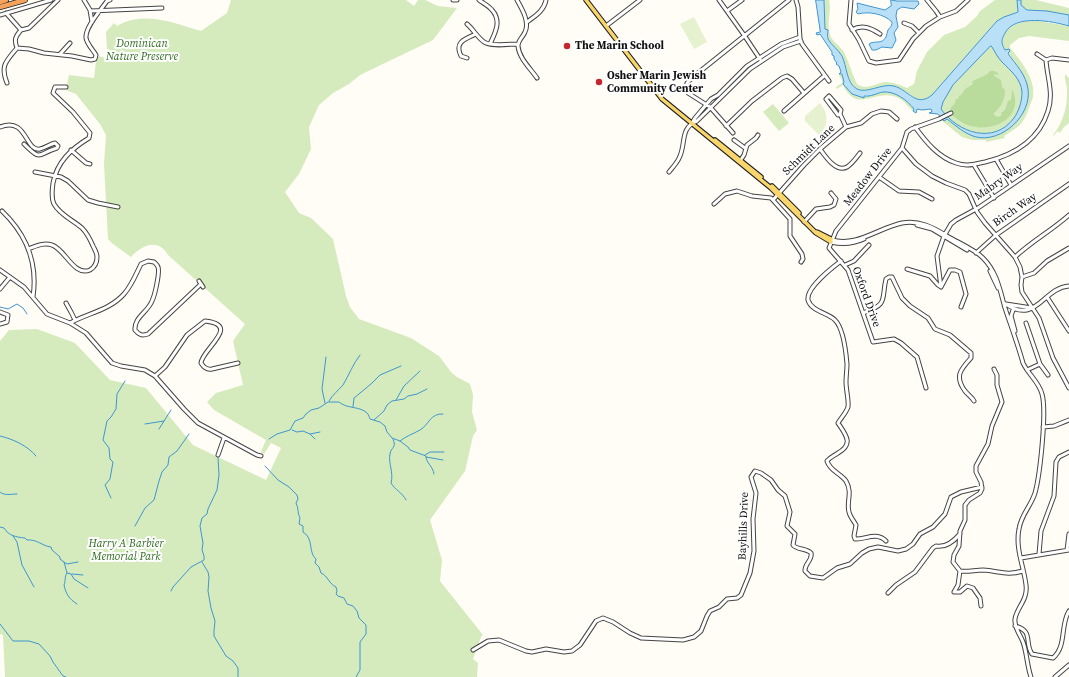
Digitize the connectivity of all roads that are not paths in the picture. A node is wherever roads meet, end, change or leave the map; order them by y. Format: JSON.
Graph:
{"nodes":[{"id":1,"x":6,"y":0,"type":"edge"},
{"id":2,"x":25,"y":0,"type":"edge"},
{"id":3,"x":51,"y":0,"type":"edge"},
{"id":4,"x":58,"y":0,"type":"edge"},
{"id":5,"x":84,"y":0,"type":"edge"},
{"id":6,"x":110,"y":0,"type":"edge"},
{"id":7,"x":453,"y":0,"type":"edge"},
{"id":8,"x":457,"y":0,"type":"edge"},
{"id":9,"x":479,"y":0,"type":"edge"},
{"id":10,"x":517,"y":0,"type":"edge"},
{"id":11,"x":546,"y":0,"type":"edge"},
{"id":12,"x":586,"y":0,"type":"edge"},
{"id":13,"x":640,"y":0,"type":"edge"},
{"id":14,"x":719,"y":0,"type":"edge"},
{"id":15,"x":742,"y":0,"type":"edge"},
{"id":16,"x":789,"y":0,"type":"edge"},
{"id":17,"x":796,"y":0,"type":"edge"},
{"id":18,"x":851,"y":0,"type":"edge"},
{"id":19,"x":926,"y":0,"type":"edge"},
{"id":20,"x":968,"y":0,"type":"edge"},
{"id":21,"x":0,"y":2,"type":"edge"},
{"id":22,"x":0,"y":7,"type":"edge"},
{"id":23,"x":162,"y":8,"type":"dead end"},
{"id":24,"x":101,"y":10,"type":"junction"},
{"id":25,"x":90,"y":11,"type":"junction"},
{"id":26,"x":728,"y":11,"type":"junction"},
{"id":27,"x":6,"y":13,"type":"junction"},
{"id":28,"x":0,"y":15,"type":"edge"},
{"id":29,"x":940,"y":17,"type":"junction"},
{"id":30,"x":92,"y":22,"type":"junction"},
{"id":31,"x":527,"y":22,"type":"junction"},
{"id":32,"x":466,"y":24,"type":"dead end"},
{"id":33,"x":904,"y":24,"type":"dead end"},
{"id":34,"x":606,"y":26,"type":"junction"},
{"id":35,"x":21,"y":30,"type":"junction"},
{"id":36,"x":852,"y":30,"type":"junction"},
{"id":37,"x":919,"y":33,"type":"junction"},
{"id":38,"x":476,"y":34,"type":"junction"},
{"id":39,"x":744,"y":34,"type":"junction"},
{"id":40,"x":880,"y":34,"type":"dead end"},
{"id":41,"x":800,"y":39,"type":"junction"},
{"id":42,"x":70,"y":43,"type":"dead end"},
{"id":43,"x":490,"y":44,"type":"junction"},
{"id":44,"x":518,"y":44,"type":"junction"},
{"id":45,"x":17,"y":48,"type":"junction"},
{"id":46,"x":60,"y":54,"type":"junction"},
{"id":47,"x":1037,"y":54,"type":"dead end"},
{"id":48,"x":467,"y":58,"type":"dead end"},
{"id":49,"x":760,"y":60,"type":"junction"},
{"id":50,"x":1046,"y":60,"type":"junction"},
{"id":51,"x":1069,"y":60,"type":"edge"},
{"id":52,"x":824,"y":76,"type":"junction"},
{"id":53,"x":537,"y":78,"type":"dead end"},
{"id":54,"x":828,"y":81,"type":"dead end"},
{"id":55,"x":7,"y":83,"type":"dead end"},
{"id":56,"x":66,"y":87,"type":"dead end"},
{"id":57,"x":804,"y":93,"type":"junction"},
{"id":58,"x":707,"y":104,"type":"junction"},
{"id":59,"x":710,"y":107,"type":"junction"},
{"id":60,"x":784,"y":111,"type":"dead end"},
{"id":61,"x":951,"y":113,"type":"dead end"},
{"id":62,"x":840,"y":114,"type":"junction"},
{"id":63,"x":897,"y":119,"type":"dead end"},
{"id":64,"x":692,"y":123,"type":"junction"},
{"id":65,"x":726,"y":126,"type":"junction"},
{"id":66,"x":0,"y":127,"type":"edge"},
{"id":67,"x":846,"y":127,"type":"junction"},
{"id":68,"x":915,"y":127,"type":"junction"},
{"id":69,"x":733,"y":133,"type":"dead end"},
{"id":70,"x":758,"y":135,"type":"dead end"},
{"id":71,"x":734,"y":140,"type":"dead end"},
{"id":72,"x":24,"y":144,"type":"dead end"},
{"id":73,"x":1069,"y":146,"type":"edge"},
{"id":74,"x":745,"y":148,"type":"junction"},
{"id":75,"x":902,"y":148,"type":"junction"},
{"id":76,"x":820,"y":149,"type":"junction"},
{"id":77,"x":71,"y":150,"type":"junction"},
{"id":78,"x":860,"y":153,"type":"dead end"},
{"id":79,"x":996,"y":159,"type":"junction"},
{"id":80,"x":740,"y":161,"type":"junction"},
{"id":81,"x":90,"y":164,"type":"dead end"},
{"id":82,"x":974,"y":165,"type":"junction"},
{"id":83,"x":35,"y":172,"type":"dead end"},
{"id":84,"x":669,"y":172,"type":"dead end"},
{"id":85,"x":54,"y":176,"type":"junction"},
{"id":86,"x":879,"y":177,"type":"junction"},
{"id":87,"x":1069,"y":184,"type":"edge"},
{"id":88,"x":1011,"y":185,"type":"junction"},
{"id":89,"x":831,"y":193,"type":"dead end"},
{"id":90,"x":779,"y":194,"type":"junction"},
{"id":91,"x":994,"y":198,"type":"junction"},
{"id":92,"x":932,"y":199,"type":"dead end"},
{"id":93,"x":773,"y":200,"type":"junction"},
{"id":94,"x":714,"y":204,"type":"dead end"},
{"id":95,"x":118,"y":207,"type":"dead end"},
{"id":96,"x":2,"y":210,"type":"dead end"},
{"id":97,"x":976,"y":210,"type":"junction"},
{"id":98,"x":1069,"y":215,"type":"edge"},
{"id":99,"x":805,"y":221,"type":"junction"},
{"id":100,"x":944,"y":235,"type":"junction"},
{"id":101,"x":996,"y":235,"type":"junction"},
{"id":102,"x":832,"y":241,"type":"junction"},
{"id":103,"x":868,"y":245,"type":"dead end"},
{"id":104,"x":1069,"y":248,"type":"edge"},
{"id":105,"x":28,"y":249,"type":"junction"},
{"id":106,"x":976,"y":254,"type":"junction"},
{"id":107,"x":1015,"y":257,"type":"junction"},
{"id":108,"x":841,"y":261,"type":"junction"},
{"id":109,"x":801,"y":262,"type":"dead end"},
{"id":110,"x":845,"y":265,"type":"junction"},
{"id":111,"x":907,"y":269,"type":"dead end"},
{"id":112,"x":0,"y":270,"type":"edge"},
{"id":113,"x":10,"y":277,"type":"junction"},
{"id":114,"x":1022,"y":277,"type":"junction"},
{"id":115,"x":201,"y":284,"type":"dead end"},
{"id":116,"x":1069,"y":286,"type":"edge"},
{"id":117,"x":941,"y":287,"type":"junction"},
{"id":118,"x":0,"y":289,"type":"edge"},
{"id":119,"x":33,"y":297,"type":"junction"},
{"id":120,"x":1048,"y":297,"type":"junction"},
{"id":121,"x":66,"y":303,"type":"dead end"},
{"id":122,"x":1004,"y":304,"type":"junction"},
{"id":123,"x":961,"y":307,"type":"dead end"},
{"id":124,"x":1032,"y":308,"type":"junction"},
{"id":125,"x":1015,"y":309,"type":"junction"},
{"id":126,"x":0,"y":312,"type":"edge"},
{"id":127,"x":863,"y":312,"type":"junction"},
{"id":128,"x":74,"y":320,"type":"junction"},
{"id":129,"x":70,"y":322,"type":"junction"},
{"id":130,"x":1026,"y":323,"type":"dead end"},
{"id":131,"x":0,"y":324,"type":"edge"},
{"id":132,"x":1069,"y":331,"type":"edge"},
{"id":133,"x":1015,"y":336,"type":"junction"},
{"id":134,"x":238,"y":362,"type":"dead end"},
{"id":135,"x":1040,"y":364,"type":"junction"},
{"id":136,"x":994,"y":369,"type":"dead end"},
{"id":137,"x":1027,"y":370,"type":"junction"},
{"id":138,"x":1048,"y":375,"type":"dead end"},
{"id":139,"x":155,"y":376,"type":"junction"},
{"id":140,"x":1069,"y":377,"type":"edge"},
{"id":141,"x":1065,"y":379,"type":"junction"},
{"id":142,"x":926,"y":388,"type":"dead end"},
{"id":143,"x":1069,"y":388,"type":"edge"},
{"id":144,"x":974,"y":401,"type":"dead end"},
{"id":145,"x":1069,"y":420,"type":"edge"},
{"id":146,"x":1043,"y":427,"type":"junction"},
{"id":147,"x":224,"y":438,"type":"junction"},
{"id":148,"x":1069,"y":452,"type":"edge"},
{"id":149,"x":218,"y":455,"type":"dead end"},
{"id":150,"x":261,"y":456,"type":"dead end"},
{"id":151,"x":982,"y":487,"type":"junction"},
{"id":152,"x":960,"y":534,"type":"junction"},
{"id":153,"x":1069,"y":534,"type":"edge"},
{"id":154,"x":886,"y":541,"type":"dead end"},
{"id":155,"x":1068,"y":550,"type":"edge"},
{"id":156,"x":1039,"y":554,"type":"junction"},
{"id":157,"x":1021,"y":558,"type":"junction"},
{"id":158,"x":960,"y":571,"type":"junction"},
{"id":159,"x":1024,"y":571,"type":"junction"},
{"id":160,"x":888,"y":592,"type":"dead end"},
{"id":161,"x":981,"y":606,"type":"dead end"},
{"id":162,"x":1069,"y":611,"type":"edge"},
{"id":163,"x":1015,"y":626,"type":"junction"},
{"id":164,"x":473,"y":650,"type":"dead end"},
{"id":165,"x":1069,"y":665,"type":"edge"},
{"id":166,"x":1031,"y":677,"type":"edge"},
{"id":167,"x":1055,"y":677,"type":"edge"}],
"edges":[{"from":1,"to":21,"type":"highway"},
{"from":2,"to":22,"type":"highway"},
{"from":3,"to":27,"type":"street"},
{"from":4,"to":35,"type":"street"},
{"from":5,"to":25,"type":"street"},
{"from":6,"to":24,"type":"street"},
{"from":7,"to":8,"type":"street"},
{"from":9,"to":43,"type":"street"},
{"from":10,"to":31,"type":"street"},
{"from":11,"to":31,"type":"street"},
{"from":12,"to":34,"type":"main road"},
{"from":13,"to":34,"type":"street"},
{"from":14,"to":26,"type":"street"},
{"from":15,"to":26,"type":"street"},
{"from":16,"to":39,"type":"street"},
{"from":17,"to":41,"type":"street"},
{"from":18,"to":36,"type":"street"},
{"from":19,"to":29,"type":"street"},
{"from":20,"to":29,"type":"street"},
{"from":23,"to":24,"type":"street"},
{"from":24,"to":25,"type":"street"},
{"from":24,"to":30,"type":"street"},
{"from":25,"to":30,"type":"street"},
{"from":26,"to":39,"type":"street"},
{"from":27,"to":28,"type":"street"},
{"from":27,"to":35,"type":"street"},
{"from":29,"to":37,"type":"street"},
{"from":30,"to":46,"type":"street"},
{"from":31,"to":44,"type":"street"},
{"from":32,"to":38,"type":"street"},
{"from":33,"to":37,"type":"street"},
{"from":34,"to":64,"type":"main road"},
{"from":35,"to":45,"type":"street"},
{"from":36,"to":37,"type":"street"},
{"from":36,"to":40,"type":"street"},
{"from":38,"to":43,"type":"street"},
{"from":38,"to":48,"type":"street"},
{"from":39,"to":49,"type":"street"},
{"from":39,"to":58,"type":"street"},
{"from":41,"to":49,"type":"street"},
{"from":41,"to":52,"type":"street"},
{"from":42,"to":46,"type":"street"},
{"from":43,"to":44,"type":"street"},
{"from":44,"to":53,"type":"street"},
{"from":45,"to":46,"type":"street"},
{"from":45,"to":55,"type":"street"},
{"from":47,"to":50,"type":"street"},
{"from":49,"to":58,"type":"street"},
{"from":49,"to":59,"type":"street"},
{"from":50,"to":51,"type":"street"},
{"from":50,"to":79,"type":"street"},
{"from":52,"to":54,"type":"street"},
{"from":52,"to":57,"type":"street"},
{"from":56,"to":77,"type":"street"},
{"from":57,"to":60,"type":"street"},
{"from":57,"to":65,"type":"street"},
{"from":58,"to":59,"type":"street"},
{"from":58,"to":64,"type":"street"},
{"from":59,"to":64,"type":"street"},
{"from":59,"to":65,"type":"street"},
{"from":61,"to":68,"type":"street"},
{"from":62,"to":62,"type":"street"},
{"from":62,"to":67,"type":"street"},
{"from":63,"to":67,"type":"street","name":"Schmidt Lane"},
{"from":64,"to":80,"type":"main road"},
{"from":64,"to":84,"type":"street"},
{"from":65,"to":69,"type":"street"},
{"from":66,"to":72,"type":"street"},
{"from":67,"to":76,"type":"street","name":"Schmidt Lane"},
{"from":68,"to":75,"type":"street","name":"Meadow Drive"},
{"from":68,"to":82,"type":"street"},
{"from":70,"to":74,"type":"street"},
{"from":71,"to":74,"type":"street"},
{"from":73,"to":88,"type":"street","name":"Mabry Way"},
{"from":74,"to":80,"type":"street"},
{"from":75,"to":86,"type":"street","name":"Meadow Drive"},
{"from":75,"to":97,"type":"street"},
{"from":76,"to":78,"type":"street"},
{"from":76,"to":90,"type":"street","name":"Schmidt Lane"},
{"from":77,"to":81,"type":"street"},
{"from":77,"to":85,"type":"street"},
{"from":79,"to":82,"type":"street"},
{"from":79,"to":88,"type":"street"},
{"from":80,"to":90,"type":"main road"},
{"from":82,"to":91,"type":"street"},
{"from":83,"to":85,"type":"street"},
{"from":85,"to":95,"type":"street"},
{"from":85,"to":105,"type":"street"},
{"from":86,"to":92,"type":"street"},
{"from":86,"to":102,"type":"street","name":"Meadow Drive"},
{"from":87,"to":101,"type":"street","name":"Birch Way"},
{"from":88,"to":91,"type":"street","name":"Mabry Way"},
{"from":89,"to":99,"type":"street"},
{"from":90,"to":93,"type":"street","name":"Schmidt Lane"},
{"from":90,"to":99,"type":"main road"},
{"from":91,"to":97,"type":"street","name":"Mabry Way"},
{"from":93,"to":94,"type":"street"},
{"from":93,"to":109,"type":"street"},
{"from":96,"to":105,"type":"street"},
{"from":97,"to":100,"type":"street","name":"Mabry Way"},
{"from":97,"to":101,"type":"street"},
{"from":98,"to":107,"type":"street"},
{"from":99,"to":102,"type":"main road"},
{"from":100,"to":102,"type":"street"},
{"from":100,"to":106,"type":"street"},
{"from":100,"to":117,"type":"street"},
{"from":101,"to":106,"type":"street","name":"Birch Way"},
{"from":101,"to":107,"type":"street"},
{"from":102,"to":108,"type":"street","name":"Oxford Drive"},
{"from":103,"to":110,"type":"street"},
{"from":104,"to":114,"type":"street"},
{"from":105,"to":119,"type":"street"},
{"from":106,"to":122,"type":"street"},
{"from":107,"to":114,"type":"street"},
{"from":108,"to":110,"type":"street","name":"Oxford Drive"},
{"from":108,"to":154,"type":"street"},
{"from":110,"to":127,"type":"street","name":"Oxford Drive"},
{"from":111,"to":117,"type":"street"},
{"from":112,"to":113,"type":"street"},
{"from":113,"to":118,"type":"street"},
{"from":113,"to":119,"type":"street"},
{"from":114,"to":124,"type":"street"},
{"from":115,"to":128,"type":"street"},
{"from":116,"to":120,"type":"street"},
{"from":117,"to":123,"type":"street"},
{"from":119,"to":129,"type":"street"},
{"from":120,"to":124,"type":"street"},
{"from":120,"to":132,"type":"street"},
{"from":121,"to":128,"type":"street"},
{"from":122,"to":124,"type":"street"},
{"from":122,"to":125,"type":"street"},
{"from":122,"to":133,"type":"street"},
{"from":124,"to":125,"type":"street"},
{"from":124,"to":141,"type":"street"},
{"from":125,"to":133,"type":"street"},
{"from":126,"to":131,"type":"street"},
{"from":127,"to":142,"type":"street","name":"Oxford Drive"},
{"from":127,"to":144,"type":"street"},
{"from":128,"to":129,"type":"street"},
{"from":129,"to":139,"type":"street"},
{"from":130,"to":135,"type":"street"},
{"from":133,"to":137,"type":"street"},
{"from":134,"to":139,"type":"street"},
{"from":135,"to":137,"type":"street"},
{"from":135,"to":138,"type":"street"},
{"from":136,"to":151,"type":"street"},
{"from":137,"to":146,"type":"street"},
{"from":139,"to":147,"type":"street"},
{"from":140,"to":141,"type":"street"},
{"from":141,"to":143,"type":"street"},
{"from":145,"to":146,"type":"street"},
{"from":146,"to":157,"type":"street"},
{"from":147,"to":149,"type":"street"},
{"from":147,"to":150,"type":"street"},
{"from":148,"to":156,"type":"street"},
{"from":151,"to":152,"type":"street"},
{"from":151,"to":164,"type":"street","name":"Bayhills Drive"},
{"from":152,"to":158,"type":"street"},
{"from":152,"to":160,"type":"street"},
{"from":153,"to":155,"type":"street"},
{"from":155,"to":156,"type":"street"},
{"from":156,"to":157,"type":"street"},
{"from":157,"to":159,"type":"street"},
{"from":158,"to":159,"type":"street"},
{"from":158,"to":161,"type":"street"},
{"from":159,"to":163,"type":"street"},
{"from":162,"to":163,"type":"street"},
{"from":163,"to":166,"type":"street"},
{"from":165,"to":167,"type":"street"}]}
